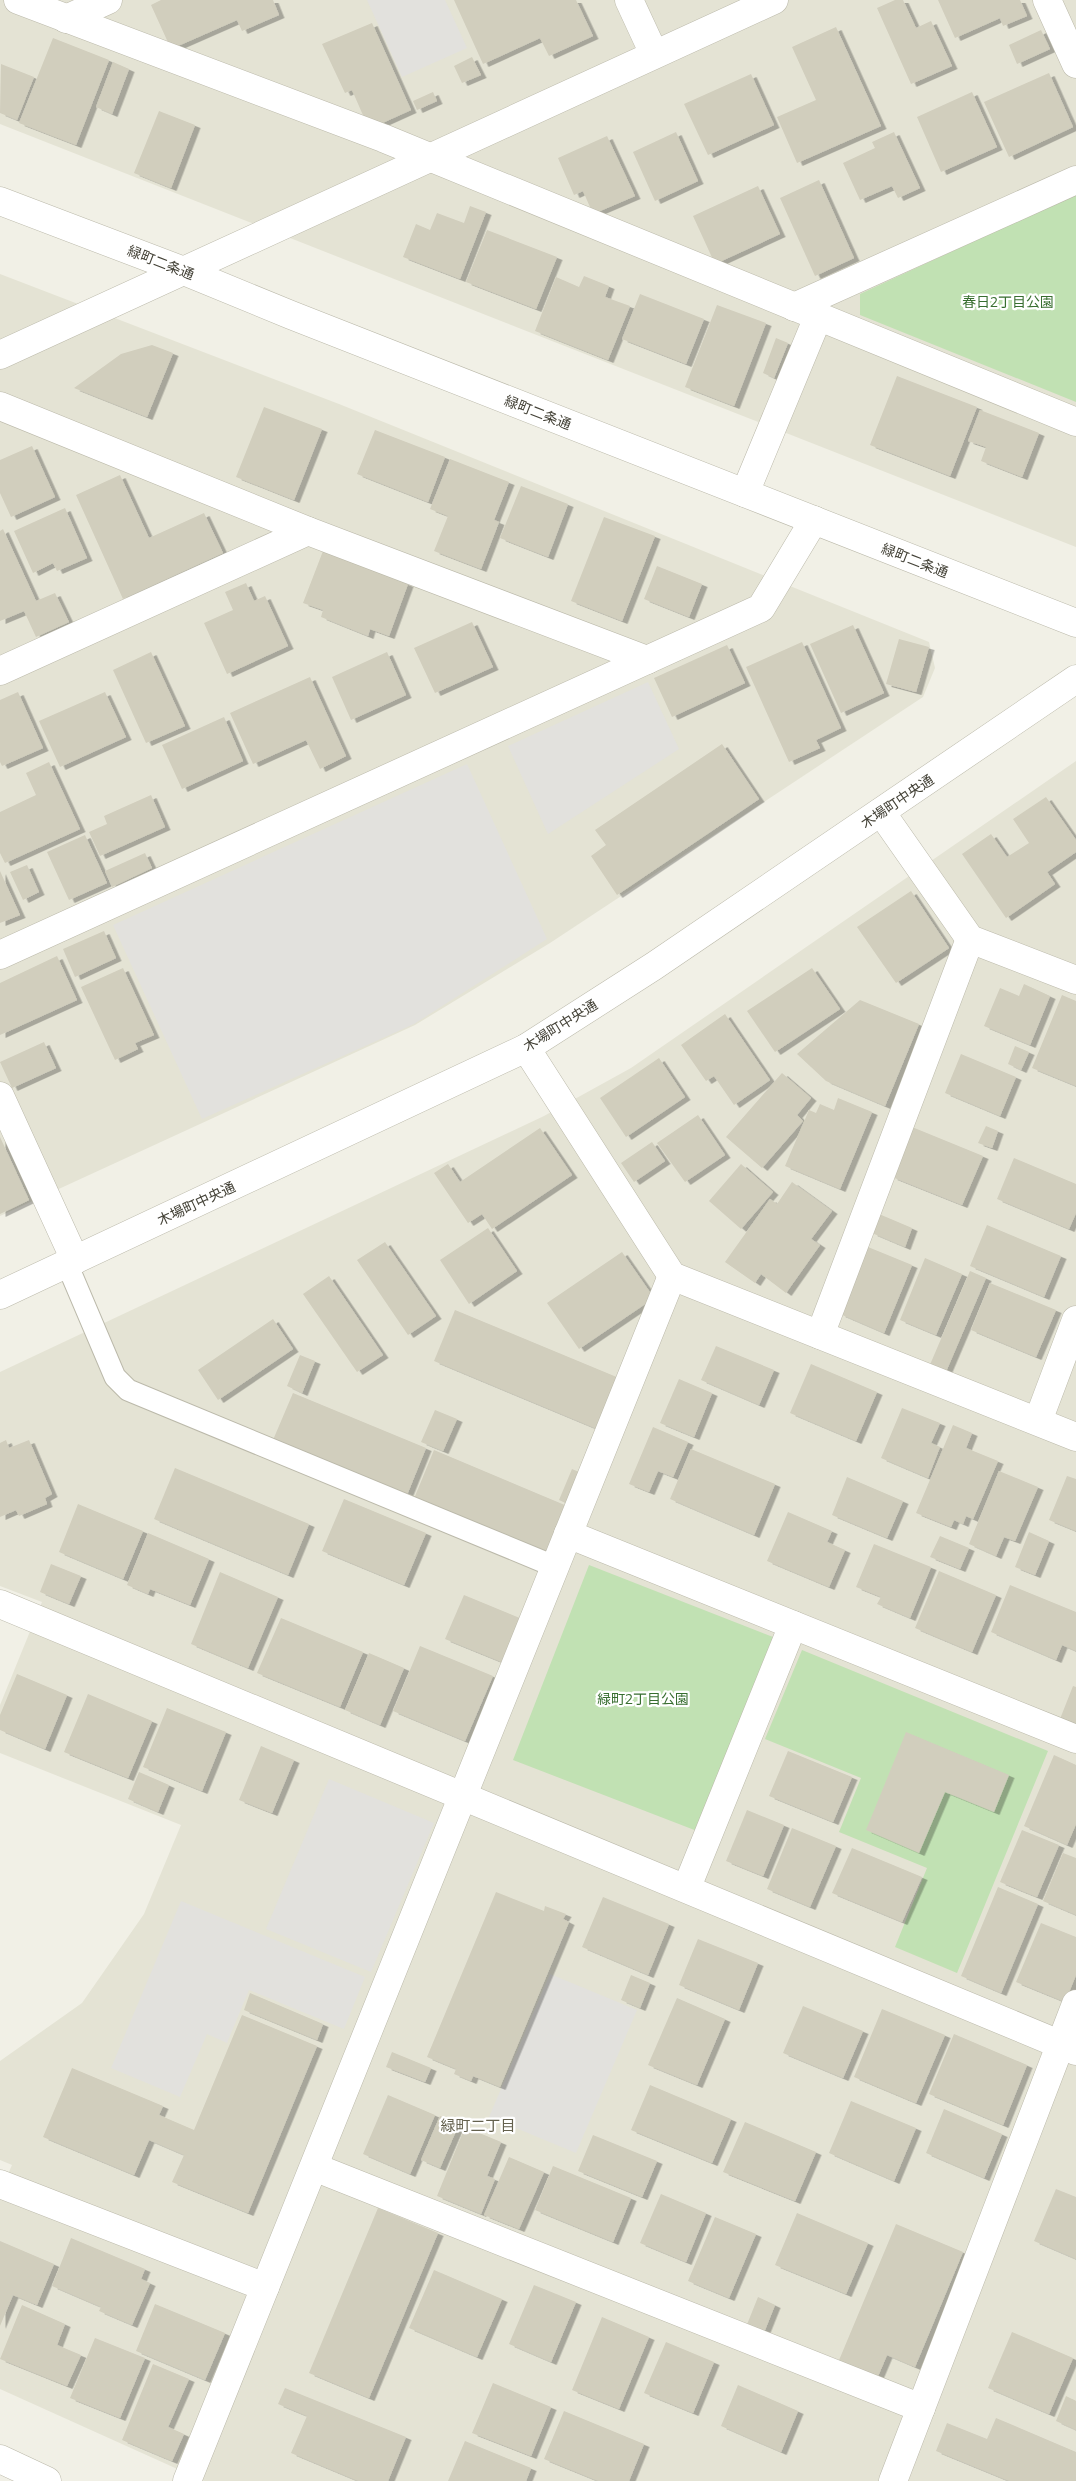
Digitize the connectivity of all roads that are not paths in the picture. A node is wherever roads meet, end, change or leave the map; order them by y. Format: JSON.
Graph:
{"nodes":[{"id":1,"x":18,"y":0,"type":"edge"},
{"id":2,"x":108,"y":0,"type":"edge"},
{"id":3,"x":629,"y":0,"type":"edge"},
{"id":4,"x":774,"y":0,"type":"edge"},
{"id":5,"x":1047,"y":0,"type":"edge"},
{"id":6,"x":66,"y":19,"type":"junction"},
{"id":7,"x":654,"y":54,"type":"junction"},
{"id":8,"x":1076,"y":64,"type":"edge"},
{"id":9,"x":430,"y":156,"type":"junction"},
{"id":10,"x":1076,"y":180,"type":"edge"},
{"id":11,"x":0,"y":201,"type":"edge"},
{"id":12,"x":184,"y":270,"type":"junction"},
{"id":13,"x":806,"y":312,"type":"junction"},
{"id":14,"x":0,"y":354,"type":"edge"},
{"id":15,"x":0,"y":406,"type":"edge"},
{"id":16,"x":1076,"y":422,"type":"edge"},
{"id":17,"x":745,"y":493,"type":"junction"},
{"id":18,"x":814,"y":520,"type":"junction"},
{"id":19,"x":308,"y":531,"type":"junction"},
{"id":20,"x":1076,"y":623,"type":"edge"},
{"id":21,"x":647,"y":660,"type":"junction"},
{"id":22,"x":0,"y":672,"type":"edge"},
{"id":23,"x":1076,"y":679,"type":"edge"},
{"id":24,"x":881,"y":812,"type":"junction"},
{"id":25,"x":970,"y":940,"type":"junction"},
{"id":26,"x":0,"y":956,"type":"edge"},
{"id":27,"x":1076,"y":980,"type":"edge"},
{"id":28,"x":526,"y":1048,"type":"junction"},
{"id":29,"x":0,"y":1096,"type":"edge"},
{"id":30,"x":71,"y":1262,"type":"junction"},
{"id":31,"x":672,"y":1276,"type":"junction"},
{"id":32,"x":0,"y":1295,"type":"edge"},
{"id":33,"x":1076,"y":1320,"type":"edge"},
{"id":34,"x":820,"y":1335,"type":"junction"},
{"id":35,"x":1038,"y":1421,"type":"junction"},
{"id":36,"x":1076,"y":1436,"type":"edge"},
{"id":37,"x":568,"y":1534,"type":"junction"},
{"id":38,"x":556,"y":1567,"type":"junction"},
{"id":39,"x":0,"y":1604,"type":"edge"},
{"id":40,"x":793,"y":1625,"type":"junction"},
{"id":41,"x":1076,"y":1739,"type":"edge"},
{"id":42,"x":463,"y":1796,"type":"junction"},
{"id":43,"x":687,"y":1888,"type":"junction"},
{"id":44,"x":1076,"y":2004,"type":"edge"},
{"id":45,"x":1068,"y":2048,"type":"edge"},
{"id":46,"x":314,"y":2166,"type":"junction"},
{"id":47,"x":0,"y":2184,"type":"edge"},
{"id":48,"x":266,"y":2287,"type":"junction"},
{"id":49,"x":921,"y":2408,"type":"junction"},
{"id":50,"x":0,"y":2459,"type":"edge"},
{"id":51,"x":47,"y":2481,"type":"edge"},
{"id":52,"x":187,"y":2481,"type":"edge"},
{"id":53,"x":893,"y":2481,"type":"edge"}],
"edges":[{"from":1,"to":6,"type":"street"},
{"from":2,"to":6,"type":"street"},
{"from":3,"to":7,"type":"street"},
{"from":4,"to":7,"type":"street"},
{"from":5,"to":8,"type":"street"},
{"from":6,"to":9,"type":"street"},
{"from":7,"to":9,"type":"street"},
{"from":9,"to":12,"type":"street"},
{"from":9,"to":13,"type":"street"},
{"from":10,"to":13,"type":"street"},
{"from":11,"to":12,"type":"street","name":"緑町二条通"},
{"from":12,"to":14,"type":"street"},
{"from":12,"to":17,"type":"street","name":"緑町二条通"},
{"from":13,"to":16,"type":"street"},
{"from":13,"to":17,"type":"street"},
{"from":15,"to":19,"type":"street"},
{"from":17,"to":18,"type":"street","name":"緑町二条通"},
{"from":18,"to":20,"type":"street","name":"緑町二条通"},
{"from":18,"to":21,"type":"street"},
{"from":19,"to":21,"type":"street"},
{"from":19,"to":22,"type":"street"},
{"from":21,"to":26,"type":"street"},
{"from":23,"to":24,"type":"street","name":"木場町中央通"},
{"from":24,"to":25,"type":"street"},
{"from":24,"to":28,"type":"street","name":"木場町中央通"},
{"from":25,"to":27,"type":"street"},
{"from":25,"to":34,"type":"street"},
{"from":28,"to":30,"type":"street","name":"木場町中央通"},
{"from":28,"to":31,"type":"street"},
{"from":29,"to":30,"type":"street"},
{"from":30,"to":32,"type":"street","name":"木場町中央通"},
{"from":30,"to":38,"type":"lane"},
{"from":31,"to":34,"type":"street"},
{"from":31,"to":37,"type":"street"},
{"from":33,"to":35,"type":"street"},
{"from":34,"to":35,"type":"street"},
{"from":35,"to":36,"type":"street"},
{"from":37,"to":38,"type":"street"},
{"from":37,"to":40,"type":"street"},
{"from":38,"to":42,"type":"street"},
{"from":39,"to":42,"type":"street"},
{"from":40,"to":41,"type":"street"},
{"from":40,"to":43,"type":"street"},
{"from":42,"to":43,"type":"street"},
{"from":42,"to":46,"type":"street"},
{"from":43,"to":45,"type":"street"},
{"from":44,"to":45,"type":"street"},
{"from":45,"to":49,"type":"street"},
{"from":46,"to":48,"type":"street"},
{"from":46,"to":49,"type":"street"},
{"from":47,"to":48,"type":"street"},
{"from":48,"to":52,"type":"street"},
{"from":49,"to":53,"type":"street"},
{"from":50,"to":51,"type":"street"}]}
